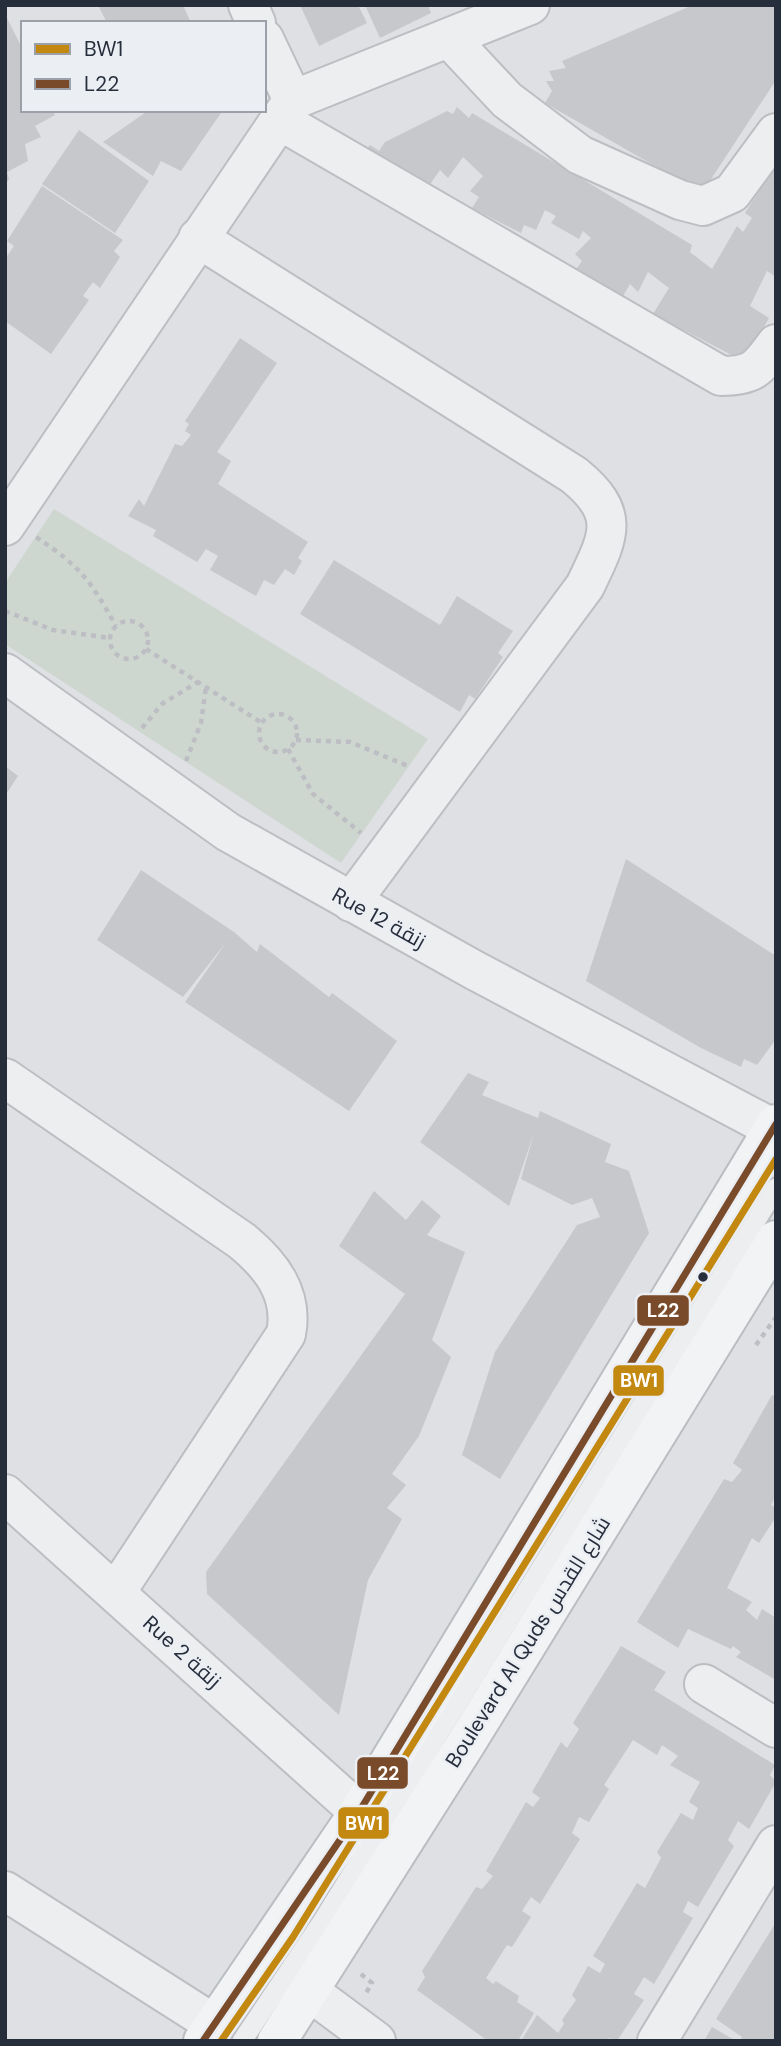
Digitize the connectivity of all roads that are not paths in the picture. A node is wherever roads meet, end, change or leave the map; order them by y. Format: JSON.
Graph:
{"nodes":[{"id":1,"x":248,"y":5,"type":"edge"},
{"id":2,"x":530,"y":5,"type":"edge"},
{"id":3,"x":255,"y":21,"type":"edge"},
{"id":4,"x":449,"y":38,"type":"junction"},
{"id":5,"x":266,"y":46,"type":"edge"},
{"id":6,"x":286,"y":110,"type":"junction"},
{"id":7,"x":776,"y":133,"type":"edge"},
{"id":8,"x":198,"y":238,"type":"junction"},
{"id":9,"x":776,"y":344,"type":"edge"},
{"id":10,"x":20,"y":532,"type":"edge"},
{"id":11,"x":5,"y":673,"type":"edge"},
{"id":12,"x":351,"y":902,"type":"junction"},
{"id":13,"x":5,"y":1078,"type":"edge"},
{"id":14,"x":775,"y":1135,"type":"edge"},
{"id":15,"x":776,"y":1188,"type":"edge"},
{"id":16,"x":776,"y":1240,"type":"edge"},
{"id":17,"x":5,"y":1494,"type":"edge"},
{"id":18,"x":116,"y":1592,"type":"junction"},
{"id":19,"x":704,"y":1684,"type":"dead end"},
{"id":20,"x":776,"y":1728,"type":"edge"},
{"id":21,"x":359,"y":1812,"type":"junction"},
{"id":22,"x":776,"y":1845,"type":"edge"},
{"id":23,"x":5,"y":1891,"type":"edge"},
{"id":24,"x":310,"y":1993,"type":"junction"},
{"id":25,"x":220,"y":2037,"type":"edge"},
{"id":26,"x":276,"y":2041,"type":"edge"},
{"id":27,"x":376,"y":2041,"type":"edge"},
{"id":28,"x":657,"y":2041,"type":"edge"}],
"edges":[{"from":1,"to":3,"type":"street"},
{"from":2,"to":4,"type":"street"},
{"from":4,"to":6,"type":"street"},
{"from":4,"to":7,"type":"street"},
{"from":5,"to":6,"type":"street"},
{"from":6,"to":8,"type":"street"},
{"from":6,"to":9,"type":"street"},
{"from":8,"to":10,"type":"street"},
{"from":8,"to":12,"type":"street"},
{"from":11,"to":12,"type":"street","name":"Rue 12 زنقة"},
{"from":12,"to":14,"type":"street","name":"Rue 12 زنقة"},
{"from":13,"to":18,"type":"street"},
{"from":14,"to":21,"type":"main road"},
{"from":14,"to":25,"type":"lane"},
{"from":15,"to":25,"type":"lane"},
{"from":16,"to":24,"type":"main road","name":"Boulevard Al Quds شارع القدس"},
{"from":17,"to":18,"type":"street","name":"Rue 2 زنقة"},
{"from":18,"to":21,"type":"street","name":"Rue 2 زنقة"},
{"from":19,"to":20,"type":"street"},
{"from":21,"to":25,"type":"main road"},
{"from":22,"to":28,"type":"street"},
{"from":23,"to":25,"type":"street"},
{"from":24,"to":26,"type":"main road","name":"Boulevard Al Quds شارع القدس"},
{"from":24,"to":27,"type":"street"}]}
